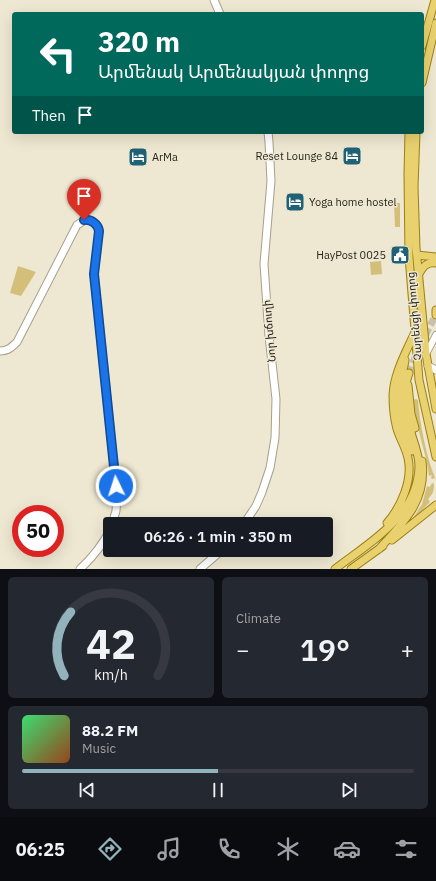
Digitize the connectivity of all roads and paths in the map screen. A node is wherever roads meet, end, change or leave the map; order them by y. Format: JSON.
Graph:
{"nodes":[{"id":1,"x":214,"y":0,"type":"edge"},
{"id":2,"x":435,"y":0,"type":"edge"},
{"id":3,"x":219,"y":12,"type":"edge"},
{"id":4,"x":436,"y":23,"type":"edge"},
{"id":5,"x":424,"y":39,"type":"edge"},
{"id":6,"x":424,"y":70,"type":"edge"},
{"id":7,"x":268,"y":134,"type":"edge"},
{"id":8,"x":409,"y":134,"type":"edge"},
{"id":9,"x":416,"y":134,"type":"edge"},
{"id":10,"x":417,"y":255,"type":"junction"},
{"id":11,"x":436,"y":256,"type":"edge"},
{"id":12,"x":436,"y":263,"type":"edge"},
{"id":13,"x":419,"y":274,"type":"junction"},
{"id":14,"x":436,"y":310,"type":"edge"},
{"id":15,"x":435,"y":316,"type":"edge"},
{"id":16,"x":415,"y":330,"type":"junction"},
{"id":17,"x":436,"y":336,"type":"edge"},
{"id":18,"x":0,"y":351,"type":"edge"},
{"id":19,"x":406,"y":351,"type":"junction"},
{"id":20,"x":426,"y":354,"type":"junction"},
{"id":21,"x":428,"y":366,"type":"junction"},
{"id":22,"x":436,"y":370,"type":"edge"},
{"id":23,"x":434,"y":390,"type":"edge"},
{"id":24,"x":436,"y":409,"type":"edge"},
{"id":25,"x":436,"y":457,"type":"edge"},
{"id":26,"x":419,"y":466,"type":"junction"},
{"id":27,"x":436,"y":505,"type":"edge"},
{"id":28,"x":114,"y":517,"type":"edge"},
{"id":29,"x":249,"y":517,"type":"edge"},
{"id":30,"x":374,"y":539,"type":"junction"},
{"id":31,"x":103,"y":544,"type":"edge"},
{"id":32,"x":379,"y":549,"type":"junction"},
{"id":33,"x":214,"y":557,"type":"edge"},
{"id":34,"x":80,"y":569,"type":"edge"},
{"id":35,"x":200,"y":569,"type":"edge"},
{"id":36,"x":335,"y":569,"type":"edge"},
{"id":37,"x":351,"y":569,"type":"edge"}],
"edges":[{"from":1,"to":3,"type":"main road"},
{"from":2,"to":5,"type":"main road"},
{"from":4,"to":6,"type":"main road"},
{"from":7,"to":29,"type":"main road","name":"Նոր խճուղի"},
{"from":8,"to":16,"type":"main road","name":"Չարենցի փողոց"},
{"from":9,"to":10,"type":"main road","name":"Չարենցի փողոց"},
{"from":10,"to":11,"type":"main road"},
{"from":10,"to":13,"type":"main road","name":"Չարենցի փողոց"},
{"from":12,"to":13,"type":"main road"},
{"from":13,"to":20,"type":"main road","name":"Չարենցի փողոց"},
{"from":14,"to":15,"type":"main road"},
{"from":16,"to":19,"type":"main road"},
{"from":16,"to":25,"type":"main road","name":"Չարենցի փողոց"},
{"from":17,"to":20,"type":"street"},
{"from":18,"to":28,"type":"main road"},
{"from":19,"to":26,"type":"main road"},
{"from":19,"to":30,"type":"main road"},
{"from":20,"to":21,"type":"main road","name":"Չարենցի փողոց"},
{"from":21,"to":22,"type":"main road"},
{"from":21,"to":23,"type":"main road","name":"Չարենցի փողոց"},
{"from":23,"to":24,"type":"main road","name":"Չարենցի փողոց"},
{"from":26,"to":30,"type":"main road"},
{"from":26,"to":32,"type":"main road"},
{"from":27,"to":32,"type":"main road"},
{"from":30,"to":36,"type":"main road"},
{"from":31,"to":34,"type":"main road"},
{"from":32,"to":37,"type":"main road"},
{"from":33,"to":35,"type":"main road"}]}
